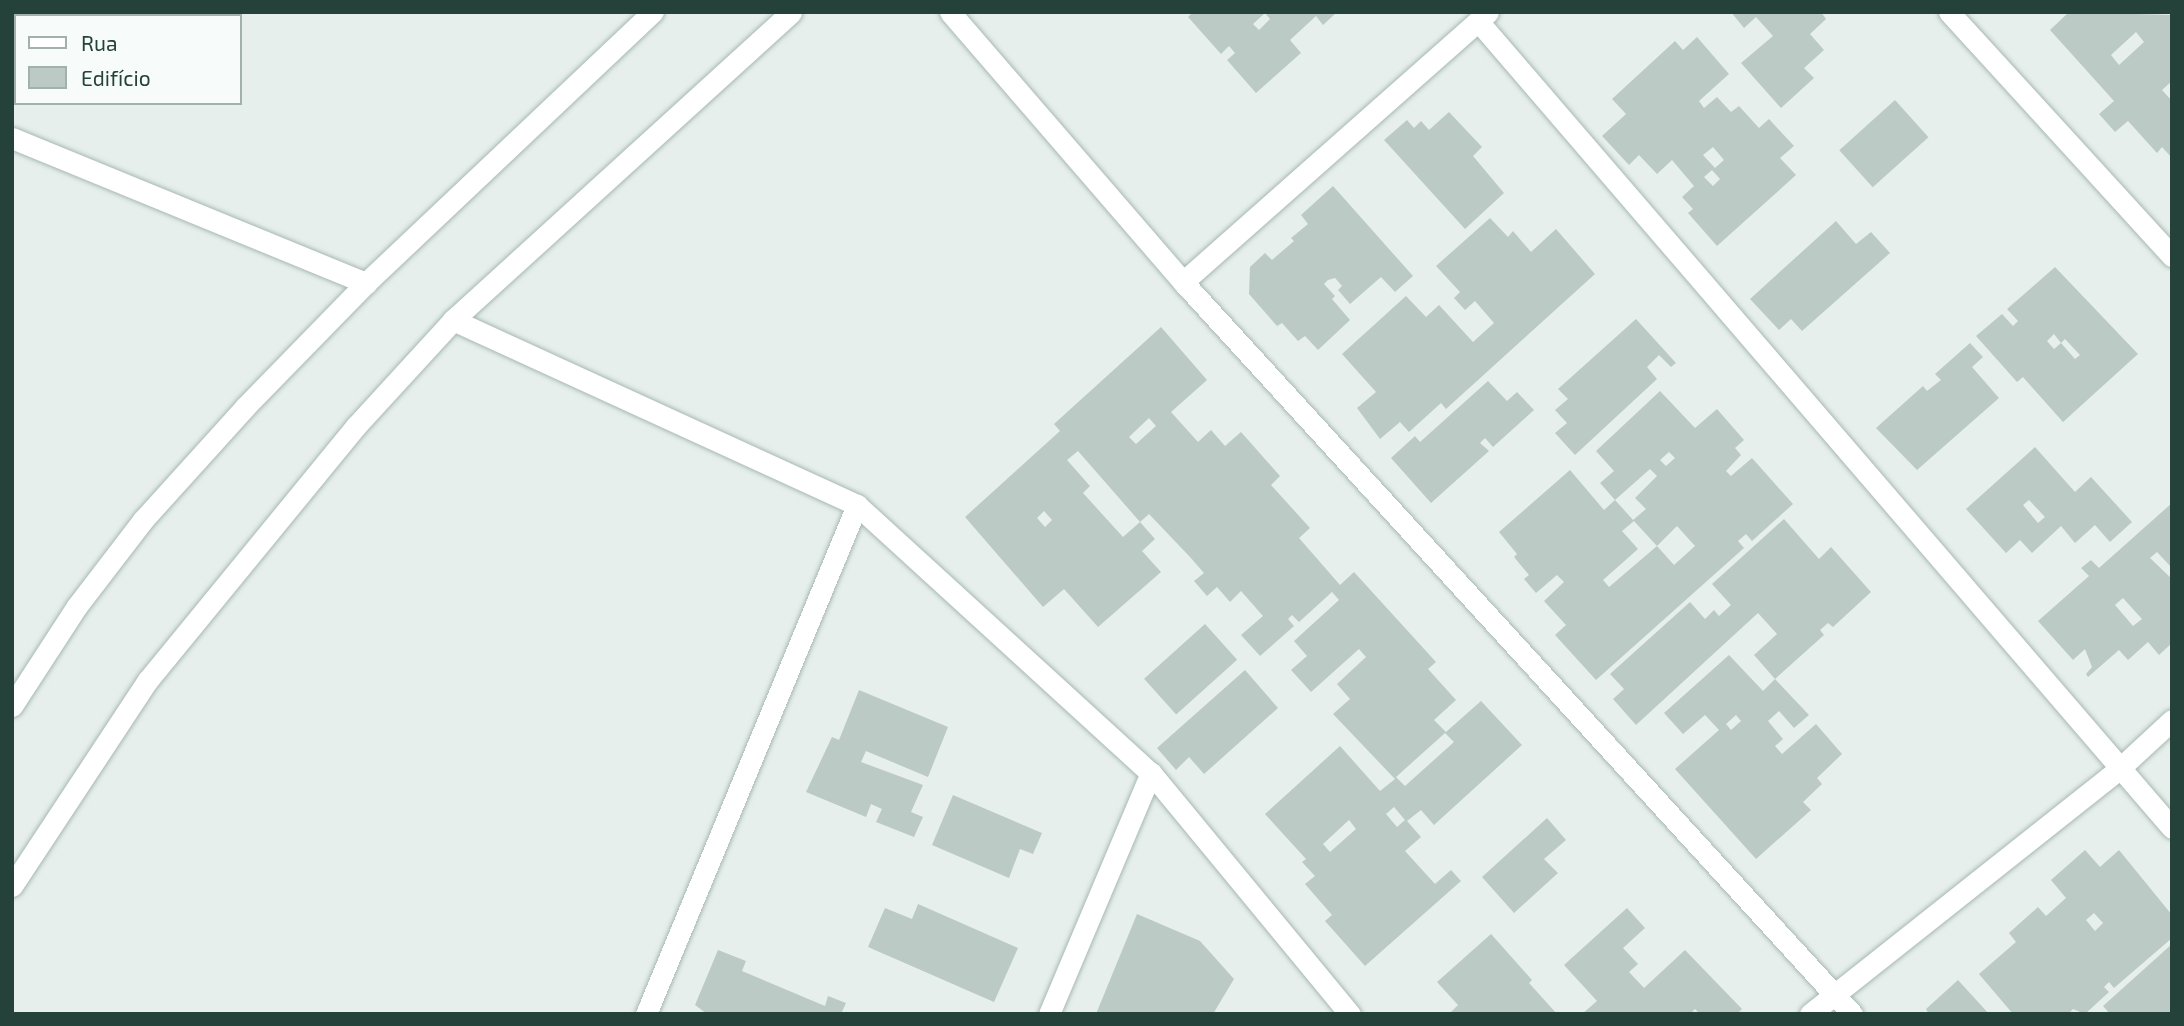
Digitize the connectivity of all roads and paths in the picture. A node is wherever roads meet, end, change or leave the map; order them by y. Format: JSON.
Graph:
{"nodes":[{"id":1,"x":653,"y":12,"type":"edge"},
{"id":2,"x":791,"y":12,"type":"edge"},
{"id":3,"x":950,"y":12,"type":"edge"},
{"id":4,"x":1949,"y":12,"type":"edge"},
{"id":5,"x":1483,"y":17,"type":"edge"},
{"id":6,"x":12,"y":138,"type":"edge"},
{"id":7,"x":2172,"y":256,"type":"edge"},
{"id":8,"x":1183,"y":282,"type":"junction"},
{"id":9,"x":366,"y":283,"type":"junction"},
{"id":10,"x":453,"y":320,"type":"junction"},
{"id":11,"x":857,"y":505,"type":"junction"},
{"id":12,"x":12,"y":706,"type":"edge"},
{"id":13,"x":2172,"y":720,"type":"edge"},
{"id":14,"x":2119,"y":769,"type":"junction"},
{"id":15,"x":1151,"y":772,"type":"junction"},
{"id":16,"x":2172,"y":828,"type":"edge"},
{"id":17,"x":12,"y":886,"type":"edge"},
{"id":18,"x":1833,"y":992,"type":"junction"},
{"id":19,"x":646,"y":1014,"type":"edge"},
{"id":20,"x":1049,"y":1014,"type":"edge"},
{"id":21,"x":1350,"y":1014,"type":"edge"},
{"id":22,"x":1810,"y":1014,"type":"edge"},
{"id":23,"x":1852,"y":1014,"type":"edge"}],
"edges":[{"from":1,"to":9,"type":"street"},
{"from":2,"to":10,"type":"street"},
{"from":3,"to":8,"type":"street"},
{"from":4,"to":7,"type":"street"},
{"from":5,"to":8,"type":"street"},
{"from":5,"to":14,"type":"street"},
{"from":6,"to":9,"type":"street"},
{"from":8,"to":18,"type":"street"},
{"from":9,"to":12,"type":"street"},
{"from":10,"to":11,"type":"street"},
{"from":10,"to":17,"type":"street"},
{"from":11,"to":15,"type":"street"},
{"from":11,"to":19,"type":"street"},
{"from":13,"to":14,"type":"street"},
{"from":14,"to":16,"type":"street"},
{"from":14,"to":18,"type":"street"},
{"from":15,"to":20,"type":"street"},
{"from":15,"to":21,"type":"street"},
{"from":18,"to":22,"type":"street"},
{"from":18,"to":23,"type":"street"}]}
